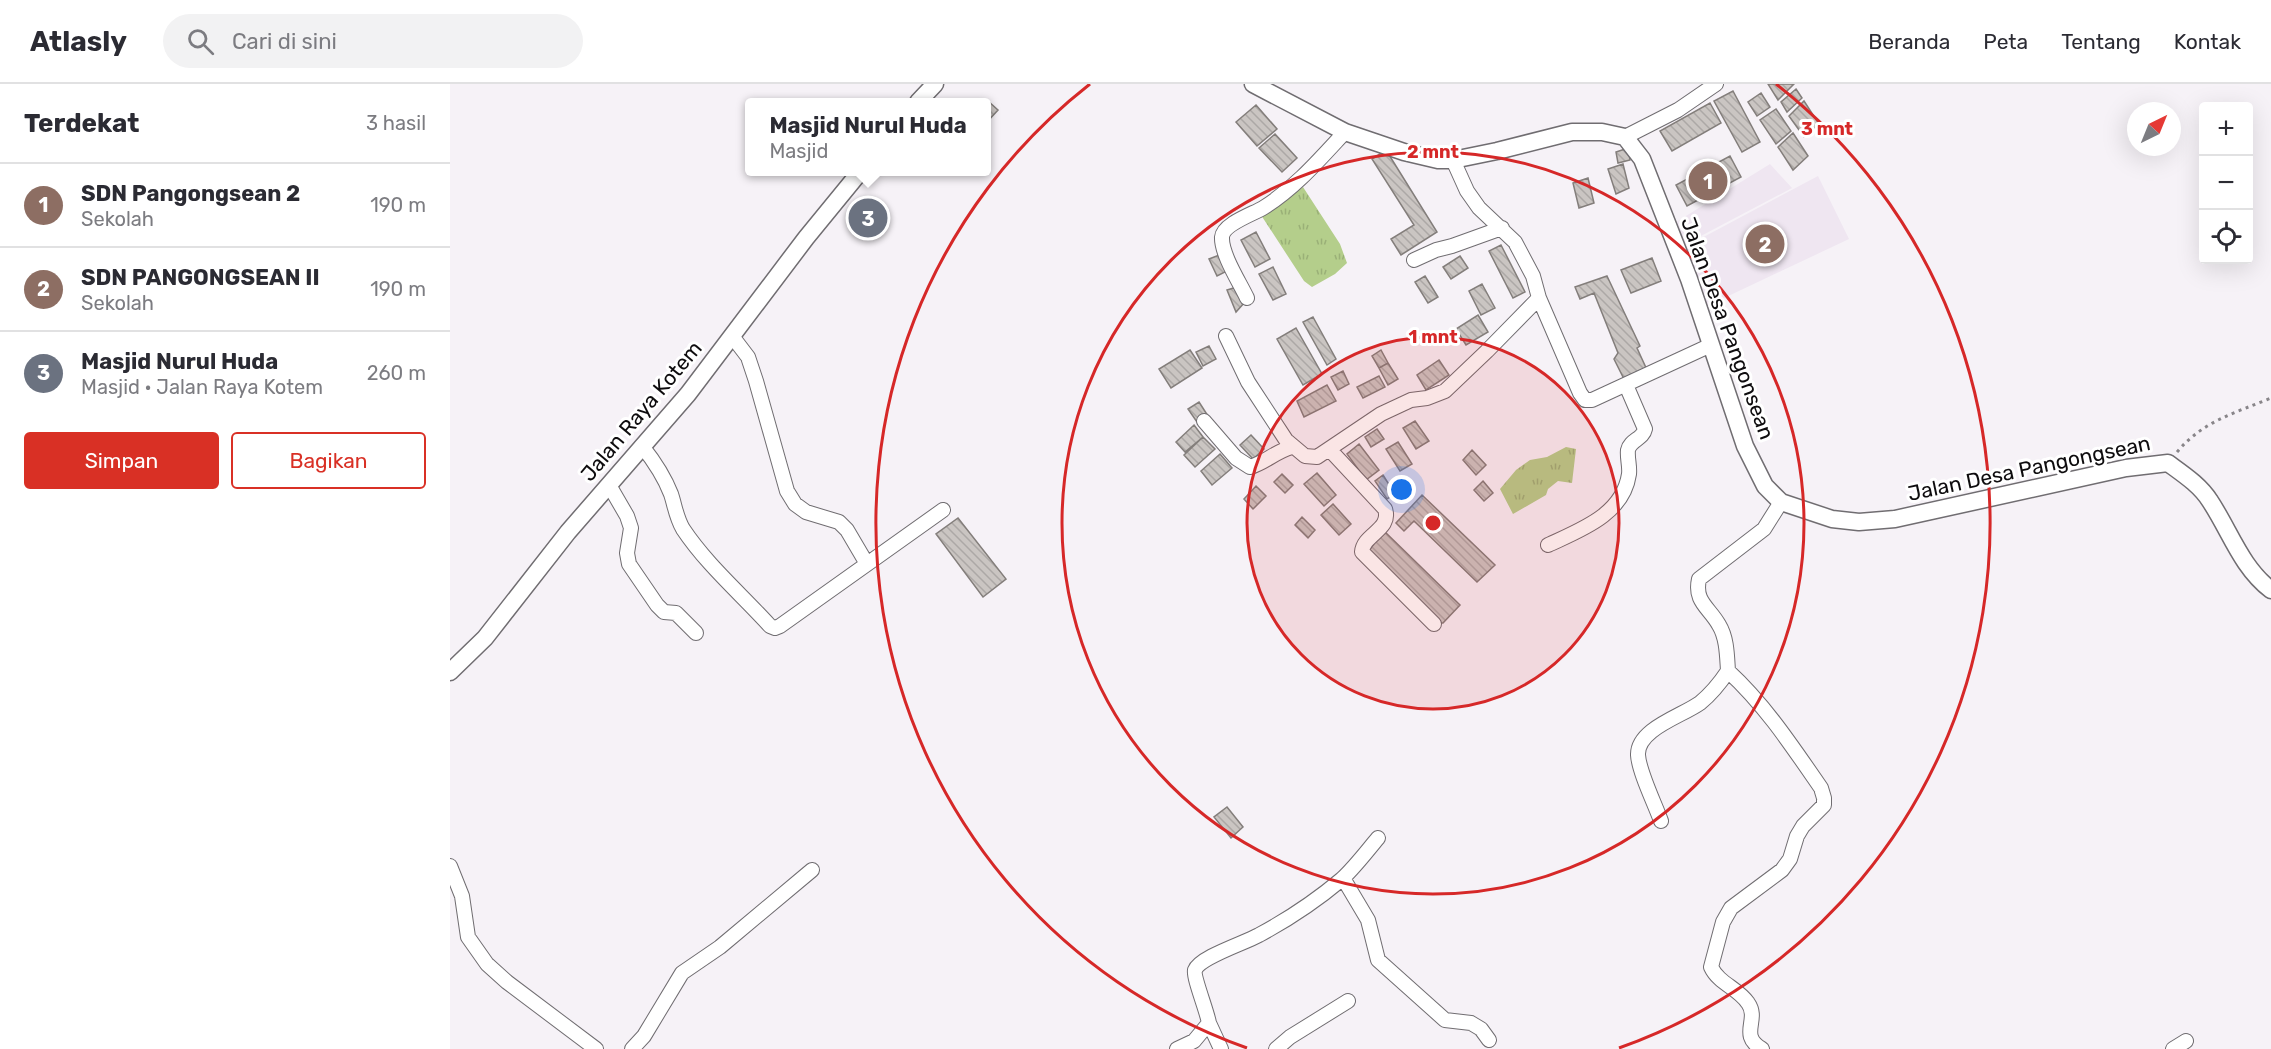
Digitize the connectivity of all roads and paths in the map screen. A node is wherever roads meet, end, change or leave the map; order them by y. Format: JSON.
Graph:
{"nodes":[{"id":1,"x":935,"y":84,"type":"edge"},
{"id":2,"x":1253,"y":84,"type":"edge"},
{"id":3,"x":1716,"y":84,"type":"edge"},
{"id":4,"x":922,"y":98,"type":"edge"},
{"id":5,"x":1345,"y":132,"type":"junction"},
{"id":6,"x":1625,"y":137,"type":"junction"},
{"id":7,"x":1453,"y":160,"type":"junction"},
{"id":8,"x":856,"y":176,"type":"edge"},
{"id":9,"x":1502,"y":228,"type":"junction"},
{"id":10,"x":1414,"y":260,"type":"dead end"},
{"id":11,"x":1247,"y":298,"type":"dead end"},
{"id":12,"x":1539,"y":298,"type":"junction"},
{"id":13,"x":732,"y":336,"type":"junction"},
{"id":14,"x":1226,"y":336,"type":"dead end"},
{"id":15,"x":1711,"y":345,"type":"junction"},
{"id":16,"x":1626,"y":385,"type":"junction"},
{"id":17,"x":2271,"y":398,"type":"edge"},
{"id":18,"x":1204,"y":421,"type":"dead end"},
{"id":19,"x":642,"y":446,"type":"junction"},
{"id":20,"x":1292,"y":447,"type":"junction"},
{"id":21,"x":1330,"y":450,"type":"junction"},
{"id":22,"x":2168,"y":463,"type":"junction"},
{"id":23,"x":609,"y":485,"type":"junction"},
{"id":24,"x":1781,"y":502,"type":"junction"},
{"id":25,"x":943,"y":510,"type":"dead end"},
{"id":26,"x":1548,"y":544,"type":"dead end"},
{"id":27,"x":867,"y":564,"type":"junction"},
{"id":28,"x":2271,"y":590,"type":"edge"},
{"id":29,"x":1434,"y":624,"type":"dead end"},
{"id":30,"x":696,"y":633,"type":"dead end"},
{"id":31,"x":1728,"y":671,"type":"junction"},
{"id":32,"x":450,"y":672,"type":"edge"},
{"id":33,"x":1661,"y":821,"type":"dead end"},
{"id":34,"x":1378,"y":838,"type":"dead end"},
{"id":35,"x":450,"y":866,"type":"edge"},
{"id":36,"x":812,"y":870,"type":"dead end"},
{"id":37,"x":1343,"y":878,"type":"junction"},
{"id":38,"x":1348,"y":1001,"type":"dead end"},
{"id":39,"x":1209,"y":1023,"type":"junction"},
{"id":40,"x":1489,"y":1040,"type":"dead end"},
{"id":41,"x":2186,"y":1041,"type":"dead end"},
{"id":42,"x":596,"y":1049,"type":"edge"},
{"id":43,"x":632,"y":1049,"type":"edge"},
{"id":44,"x":1177,"y":1049,"type":"edge"},
{"id":45,"x":1221,"y":1049,"type":"edge"},
{"id":46,"x":1276,"y":1049,"type":"edge"},
{"id":47,"x":1762,"y":1049,"type":"edge"},
{"id":48,"x":2173,"y":1049,"type":"edge"}],
"edges":[{"from":1,"to":4,"type":"street"},
{"from":2,"to":5,"type":"street"},
{"from":3,"to":6,"type":"street"},
{"from":5,"to":7,"type":"street"},
{"from":5,"to":11,"type":"street"},
{"from":6,"to":7,"type":"street"},
{"from":6,"to":15,"type":"street","name":"Jalan Desa Pangonsean"},
{"from":7,"to":9,"type":"street"},
{"from":8,"to":13,"type":"street","name":"Jalan Raya Kotem"},
{"from":9,"to":10,"type":"street"},
{"from":9,"to":12,"type":"street"},
{"from":12,"to":16,"type":"street"},
{"from":12,"to":21,"type":"street"},
{"from":13,"to":19,"type":"street","name":"Jalan Raya Kotem"},
{"from":13,"to":27,"type":"street"},
{"from":14,"to":20,"type":"street"},
{"from":15,"to":16,"type":"street"},
{"from":15,"to":24,"type":"street","name":"Jalan Desa Pangonsean"},
{"from":16,"to":26,"type":"street"},
{"from":17,"to":22,"type":"path"},
{"from":18,"to":20,"type":"street"},
{"from":19,"to":23,"type":"street","name":"Jalan Raya Kotem"},
{"from":19,"to":27,"type":"street"},
{"from":20,"to":21,"type":"street"},
{"from":21,"to":29,"type":"street"},
{"from":22,"to":24,"type":"street","name":"Jalan Desa Pangongsean"},
{"from":22,"to":28,"type":"street","name":"Jalan Desa Pangongsean"},
{"from":23,"to":30,"type":"street"},
{"from":23,"to":32,"type":"street","name":"Jalan Raya Kotem"},
{"from":24,"to":31,"type":"street"},
{"from":25,"to":27,"type":"street"},
{"from":31,"to":33,"type":"street"},
{"from":31,"to":47,"type":"street"},
{"from":34,"to":37,"type":"street"},
{"from":35,"to":42,"type":"street"},
{"from":36,"to":43,"type":"street"},
{"from":37,"to":39,"type":"street"},
{"from":37,"to":40,"type":"street"},
{"from":38,"to":46,"type":"street"},
{"from":39,"to":44,"type":"street"},
{"from":39,"to":45,"type":"street"},
{"from":41,"to":48,"type":"street"}]}
